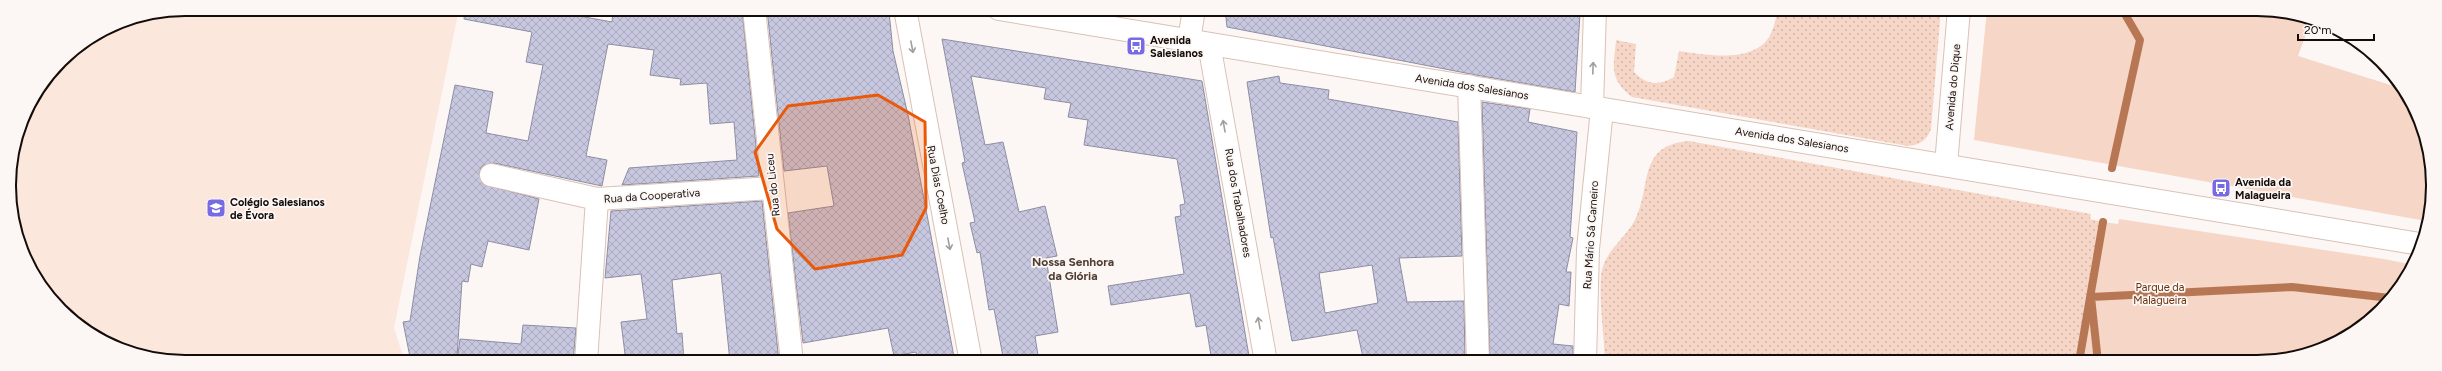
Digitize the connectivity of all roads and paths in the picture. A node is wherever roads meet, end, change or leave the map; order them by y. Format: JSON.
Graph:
{"nodes":[{"id":1,"x":755,"y":16,"type":"edge"},
{"id":2,"x":906,"y":16,"type":"edge"},
{"id":3,"x":1040,"y":16,"type":"edge"},
{"id":4,"x":1195,"y":16,"type":"edge"},
{"id":5,"x":1595,"y":16,"type":"edge"},
{"id":6,"x":1958,"y":16,"type":"edge"},
{"id":7,"x":1199,"y":43,"type":"junction"},
{"id":8,"x":1469,"y":86,"type":"junction"},
{"id":9,"x":1597,"y":108,"type":"junction"},
{"id":10,"x":1946,"y":165,"type":"junction"},
{"id":11,"x":491,"y":175,"type":"dead end"},
{"id":12,"x":773,"y":188,"type":"junction"},
{"id":13,"x":598,"y":199,"type":"junction"},
{"id":14,"x":2416,"y":243,"type":"edge"},
{"id":15,"x":587,"y":355,"type":"edge"},
{"id":16,"x":791,"y":355,"type":"edge"},
{"id":17,"x":970,"y":355,"type":"edge"},
{"id":18,"x":1265,"y":355,"type":"edge"},
{"id":19,"x":1478,"y":355,"type":"edge"},
{"id":20,"x":1585,"y":355,"type":"edge"}],
"edges":[{"from":1,"to":12,"type":"street","name":"Rua do Liceu"},
{"from":2,"to":17,"type":"street","name":"Rua Dias Coelho","one_way":true},
{"from":3,"to":7,"type":"street","name":"Avenida dos Salesianos"},
{"from":4,"to":7,"type":"street","name":"Rua dos Trabalhadores"},
{"from":9,"to":5,"type":"street","name":"Rua Mário Sá Carneiro","one_way":true},
{"from":6,"to":10,"type":"street","name":"Avenida do Dique"},
{"from":7,"to":8,"type":"street","name":"Avenida dos Salesianos"},
{"from":18,"to":7,"type":"street","name":"Rua dos Trabalhadores","one_way":true},
{"from":8,"to":9,"type":"street","name":"Avenida dos Salesianos"},
{"from":8,"to":19,"type":"street"},
{"from":9,"to":10,"type":"street","name":"Avenida dos Salesianos"},
{"from":9,"to":20,"type":"street","name":"Rua Mário Sá Carneiro"},
{"from":10,"to":14,"type":"street"},
{"from":11,"to":13,"type":"street"},
{"from":12,"to":13,"type":"street","name":"Rua da Cooperativa"},
{"from":12,"to":16,"type":"street","name":"Rua do Liceu"},
{"from":13,"to":15,"type":"street","name":"Rua da Cooperativa"}]}
